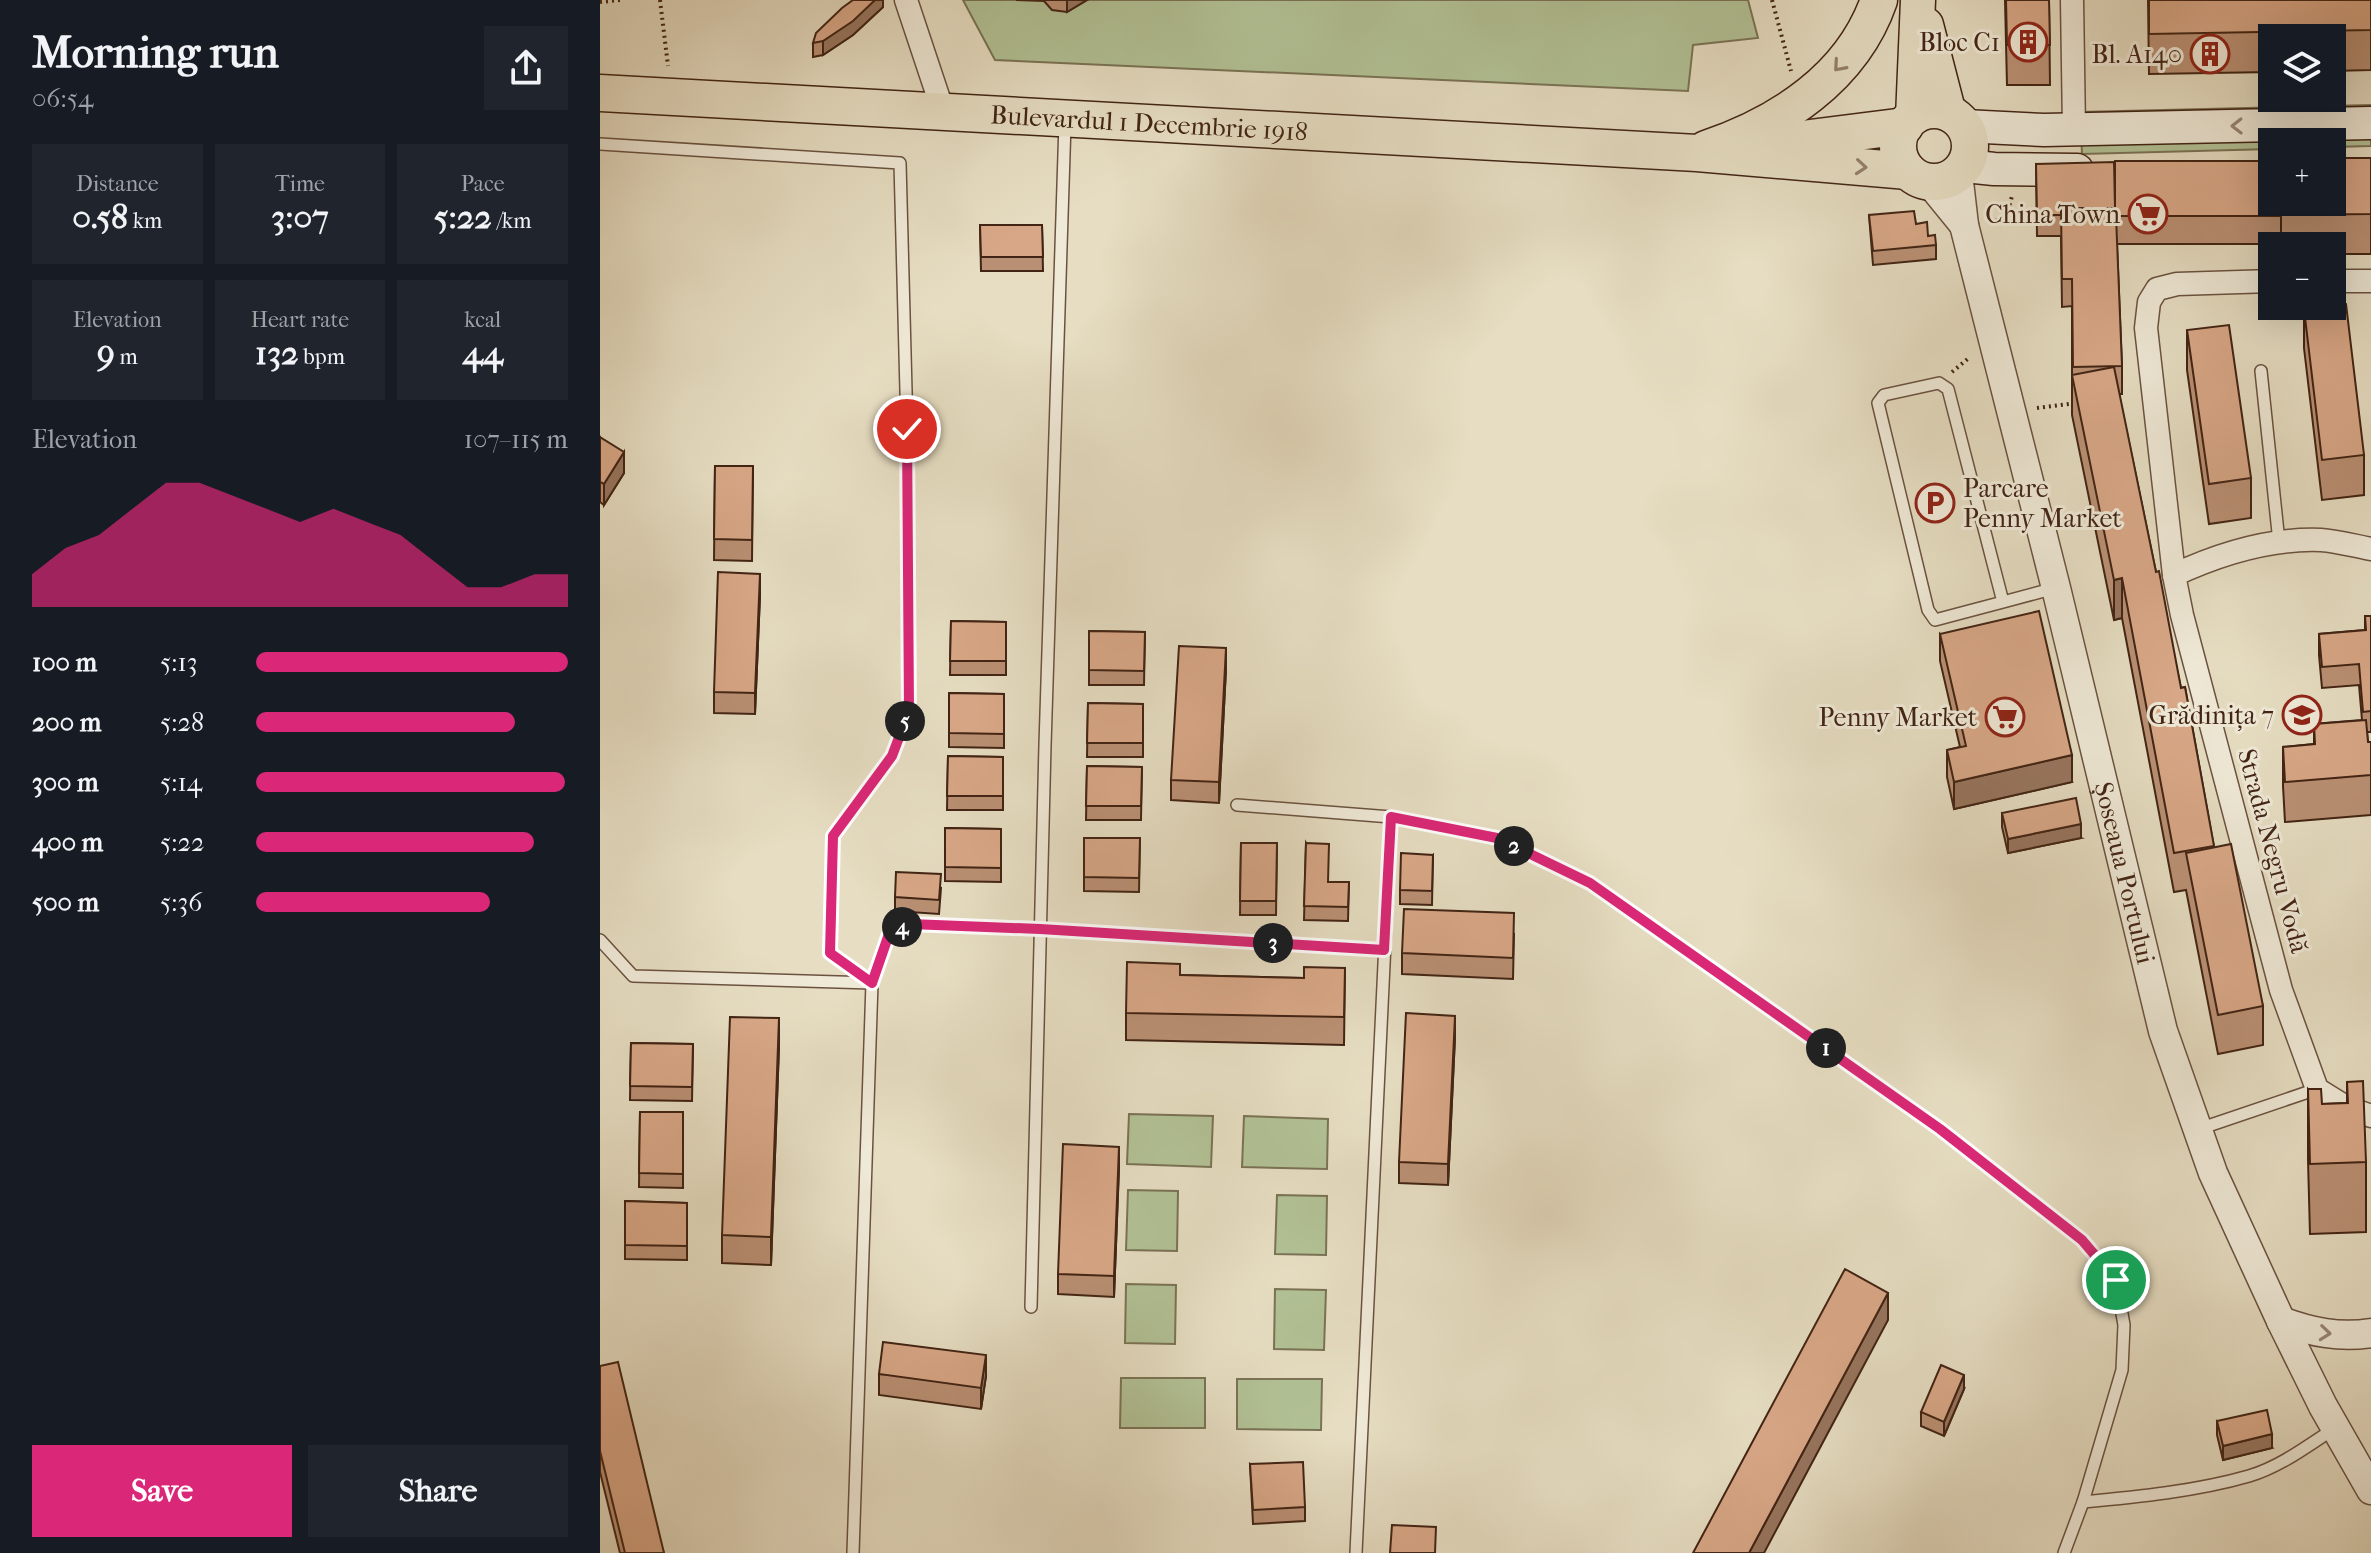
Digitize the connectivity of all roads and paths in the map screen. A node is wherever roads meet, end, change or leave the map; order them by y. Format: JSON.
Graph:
{"nodes":[{"id":1,"x":620,"y":0,"type":"edge"},
{"id":2,"x":660,"y":0,"type":"edge"},
{"id":3,"x":906,"y":0,"type":"edge"},
{"id":4,"x":1772,"y":0,"type":"edge"},
{"id":5,"x":1879,"y":0,"type":"edge"},
{"id":6,"x":1918,"y":0,"type":"edge"},
{"id":7,"x":2072,"y":0,"type":"edge"},
{"id":8,"x":600,"y":2,"type":"edge"},
{"id":9,"x":600,"y":93,"type":"edge"},
{"id":10,"x":670,"y":97,"type":"junction"},
{"id":11,"x":1799,"y":105,"type":"junction"},
{"id":12,"x":943,"y":111,"type":"junction"},
{"id":13,"x":1065,"y":118,"type":"junction"},
{"id":14,"x":1956,"y":120,"type":"junction"},
{"id":15,"x":1909,"y":122,"type":"junction"},
{"id":16,"x":2371,"y":123,"type":"edge"},
{"id":17,"x":2074,"y":129,"type":"junction"},
{"id":18,"x":600,"y":144,"type":"edge"},
{"id":19,"x":1697,"y":153,"type":"junction"},
{"id":20,"x":2102,"y":170,"type":"edge"},
{"id":21,"x":1940,"y":173,"type":"junction"},
{"id":22,"x":2258,"y":281,"type":"edge"},
{"id":23,"x":2346,"y":281,"type":"edge"},
{"id":24,"x":2371,"y":281,"type":"edge"},
{"id":25,"x":2261,"y":371,"type":"dead end"},
{"id":26,"x":2090,"y":402,"type":"edge"},
{"id":27,"x":2011,"y":411,"type":"junction"},
{"id":28,"x":2279,"y":542,"type":"junction"},
{"id":29,"x":2371,"y":549,"type":"edge"},
{"id":30,"x":2174,"y":575,"type":"junction"},
{"id":31,"x":2056,"y":588,"type":"junction"},
{"id":32,"x":2003,"y":602,"type":"junction"},
{"id":33,"x":1237,"y":805,"type":"dead end"},
{"id":34,"x":1391,"y":817,"type":"junction"},
{"id":35,"x":1040,"y":929,"type":"junction"},
{"id":36,"x":600,"y":940,"type":"edge"},
{"id":37,"x":1384,"y":950,"type":"junction"},
{"id":38,"x":872,"y":983,"type":"junction"},
{"id":39,"x":2317,"y":1089,"type":"junction"},
{"id":40,"x":2371,"y":1116,"type":"edge"},
{"id":41,"x":2198,"y":1129,"type":"junction"},
{"id":42,"x":1031,"y":1307,"type":"dead end"},
{"id":43,"x":2281,"y":1321,"type":"junction"},
{"id":44,"x":2371,"y":1333,"type":"edge"},
{"id":45,"x":2336,"y":1427,"type":"junction"},
{"id":46,"x":2371,"y":1490,"type":"edge"},
{"id":47,"x":2083,"y":1502,"type":"junction"},
{"id":48,"x":853,"y":1553,"type":"edge"},
{"id":49,"x":1356,"y":1553,"type":"edge"},
{"id":50,"x":2064,"y":1553,"type":"edge"}],
"edges":[{"from":1,"to":8,"type":"path"},
{"from":2,"to":10,"type":"path"},
{"from":3,"to":12,"type":"street"},
{"from":4,"to":11,"type":"path"},
{"from":5,"to":11,"type":"highway","one_way":true},
{"from":6,"to":14,"type":"main road"},
{"from":6,"to":15,"type":"main road"},
{"from":7,"to":17,"type":"street"},
{"from":9,"to":10,"type":"highway","name":"Bulevardul 1 Decembrie 1918"},
{"from":10,"to":12,"type":"highway","name":"Bulevardul 1 Decembrie 1918"},
{"from":11,"to":19,"type":"highway"},
{"from":12,"to":13,"type":"highway","name":"Bulevardul 1 Decembrie 1918"},
{"from":13,"to":19,"type":"highway","name":"Bulevardul 1 Decembrie 1918"},
{"from":13,"to":35,"type":"lane"},
{"from":14,"to":15,"type":"highway"},
{"from":14,"to":17,"type":"main road"},
{"from":14,"to":21,"type":"highway"},
{"from":15,"to":19,"type":"highway","name":"Bulevardul 1 Decembrie 1918"},
{"from":15,"to":21,"type":"highway"},
{"from":16,"to":17,"type":"main road","one_way":true},
{"from":18,"to":38,"type":"lane"},
{"from":19,"to":21,"type":"highway","name":"Bulevardul 1 Decembrie 1918","one_way":true},
{"from":20,"to":21,"type":"main road","name":"Bulevardul 1 Decembrie 1918"},
{"from":21,"to":27,"type":"street","name":"Șoseaua Portului"},
{"from":22,"to":30,"type":"street","name":"Strada Negru Vodă"},
{"from":23,"to":24,"type":"street"},
{"from":25,"to":28,"type":"lane"},
{"from":26,"to":27,"type":"path"},
{"from":27,"to":31,"type":"street","name":"Șoseaua Portului"},
{"from":28,"to":29,"type":"street"},
{"from":28,"to":30,"type":"street"},
{"from":30,"to":39,"type":"street","name":"Strada Negru Vodă"},
{"from":31,"to":32,"type":"lane"},
{"from":31,"to":41,"type":"street","name":"Șoseaua Portului"},
{"from":32,"to":32,"type":"lane"},
{"from":33,"to":34,"type":"lane"},
{"from":34,"to":37,"type":"lane"},
{"from":34,"to":47,"type":"lane"},
{"from":35,"to":37,"type":"lane"},
{"from":35,"to":38,"type":"lane"},
{"from":35,"to":42,"type":"lane"},
{"from":36,"to":38,"type":"lane"},
{"from":37,"to":49,"type":"lane"},
{"from":38,"to":48,"type":"lane"},
{"from":39,"to":40,"type":"street"},
{"from":39,"to":41,"type":"lane"},
{"from":41,"to":43,"type":"street","name":"Șoseaua Portului"},
{"from":43,"to":44,"type":"street","one_way":true},
{"from":43,"to":45,"type":"street","name":"Șoseaua Portului"},
{"from":45,"to":46,"type":"street","name":"Șoseaua Portului"},
{"from":45,"to":47,"type":"lane"},
{"from":47,"to":50,"type":"lane"}]}
